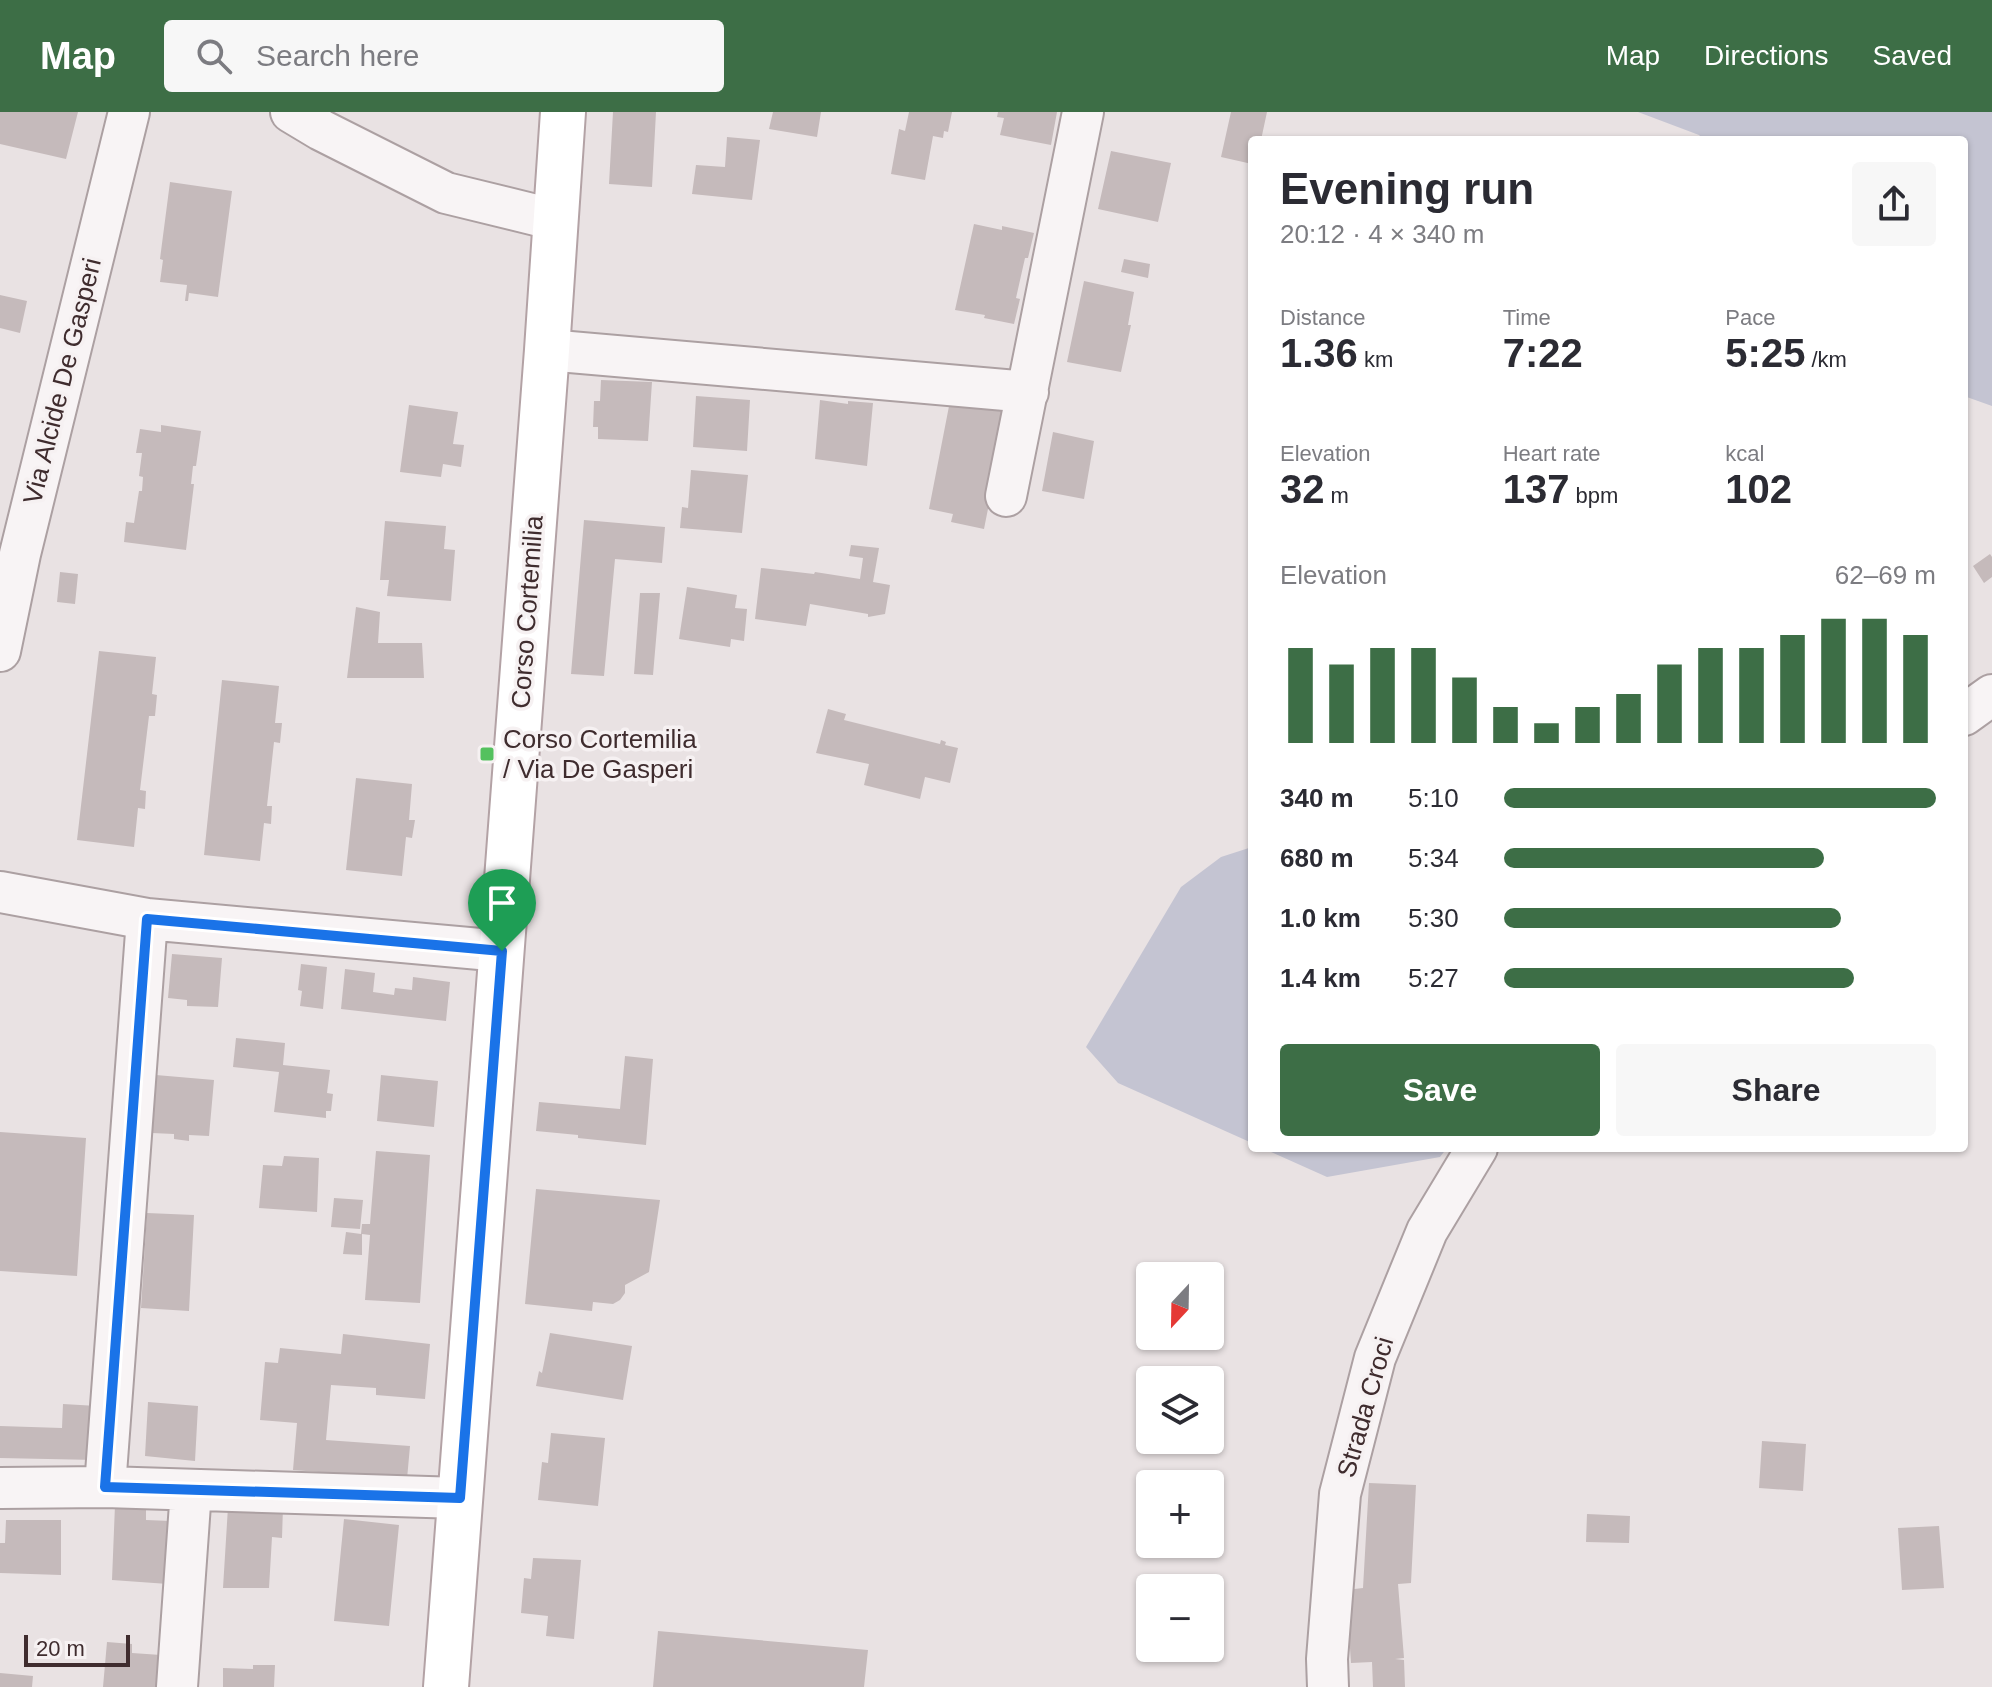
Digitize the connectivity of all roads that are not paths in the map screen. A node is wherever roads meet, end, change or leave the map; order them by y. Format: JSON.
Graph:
{"nodes":[{"id":1,"x":129,"y":112,"type":"edge"},
{"id":2,"x":291,"y":112,"type":"edge"},
{"id":3,"x":563,"y":112,"type":"edge"},
{"id":4,"x":1083,"y":112,"type":"edge"},
{"id":5,"x":556,"y":220,"type":"junction"},
{"id":6,"x":547,"y":350,"type":"junction"},
{"id":7,"x":1028,"y":392,"type":"junction"},
{"id":8,"x":1006,"y":496,"type":"dead end"},
{"id":9,"x":0,"y":651,"type":"edge"},
{"id":10,"x":1992,"y":695,"type":"edge"},
{"id":11,"x":1968,"y":712,"type":"edge"},
{"id":12,"x":0,"y":892,"type":"edge"},
{"id":13,"x":147,"y":919,"type":"junction"},
{"id":14,"x":502,"y":951,"type":"junction"},
{"id":15,"x":1475,"y":1152,"type":"edge"},
{"id":16,"x":105,"y":1487,"type":"junction"},
{"id":17,"x":0,"y":1488,"type":"edge"},
{"id":18,"x":191,"y":1490,"type":"junction"},
{"id":19,"x":460,"y":1498,"type":"junction"},
{"id":20,"x":177,"y":1687,"type":"edge"},
{"id":21,"x":446,"y":1687,"type":"edge"},
{"id":22,"x":1328,"y":1687,"type":"edge"}],
"edges":[{"from":1,"to":9,"type":"street","name":"Via Alcide De Gasperi"},
{"from":2,"to":5,"type":"street"},
{"from":3,"to":5,"type":"main road","name":"Corso Cortemilia"},
{"from":4,"to":7,"type":"street"},
{"from":5,"to":6,"type":"main road","name":"Corso Cortemilia"},
{"from":6,"to":7,"type":"street"},
{"from":6,"to":14,"type":"main road","name":"Corso Cortemilia"},
{"from":7,"to":8,"type":"street"},
{"from":10,"to":11,"type":"street"},
{"from":12,"to":13,"type":"street"},
{"from":13,"to":14,"type":"street"},
{"from":13,"to":16,"type":"street"},
{"from":14,"to":19,"type":"main road","name":"Corso Cortemilia"},
{"from":15,"to":22,"type":"street","name":"Strada Croci"},
{"from":16,"to":17,"type":"street"},
{"from":16,"to":18,"type":"street"},
{"from":18,"to":19,"type":"street"},
{"from":18,"to":20,"type":"street"},
{"from":19,"to":21,"type":"main road","name":"Corso Cortemilia"}]}
